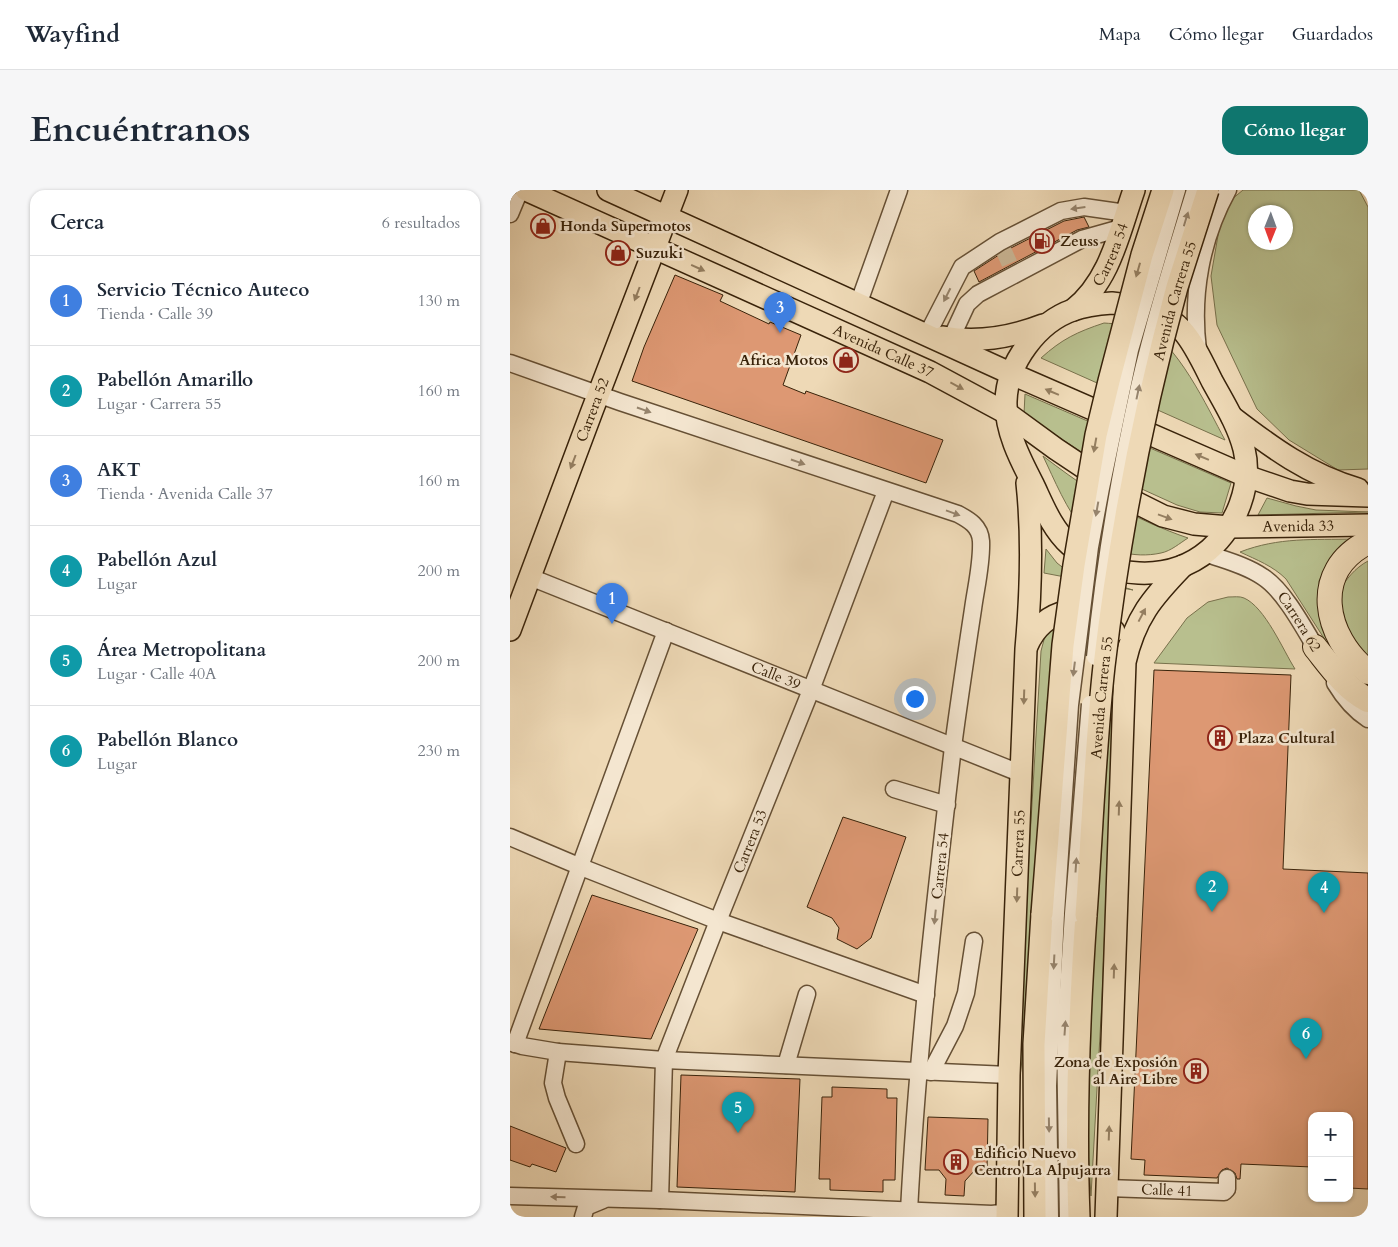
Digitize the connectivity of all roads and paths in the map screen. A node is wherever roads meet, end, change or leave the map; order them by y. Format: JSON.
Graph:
{"nodes":[{"id":1,"x":520,"y":190,"type":"edge"},
{"id":2,"x":526,"y":190,"type":"edge"},
{"id":3,"x":608,"y":190,"type":"edge"},
{"id":4,"x":677,"y":190,"type":"edge"},
{"id":5,"x":899,"y":190,"type":"edge"},
{"id":6,"x":1163,"y":190,"type":"edge"},
{"id":7,"x":1177,"y":190,"type":"edge"},
{"id":8,"x":1195,"y":190,"type":"edge"},
{"id":9,"x":1201,"y":190,"type":"edge"},
{"id":10,"x":1208,"y":190,"type":"edge"},
{"id":11,"x":1228,"y":190,"type":"edge"},
{"id":12,"x":1126,"y":203,"type":"edge"},
{"id":13,"x":510,"y":214,"type":"edge"},
{"id":14,"x":1216,"y":215,"type":"junction"},
{"id":15,"x":667,"y":216,"type":"junction"},
{"id":16,"x":655,"y":249,"type":"junction"},
{"id":17,"x":858,"y":305,"type":"junction"},
{"id":18,"x":1073,"y":310,"type":"junction"},
{"id":19,"x":1051,"y":322,"type":"junction"},
{"id":20,"x":927,"y":335,"type":"junction"},
{"id":21,"x":949,"y":342,"type":"junction"},
{"id":22,"x":1199,"y":357,"type":"junction"},
{"id":23,"x":510,"y":363,"type":"edge"},
{"id":24,"x":1012,"y":374,"type":"junction"},
{"id":25,"x":598,"y":394,"type":"junction"},
{"id":26,"x":1008,"y":414,"type":"junction"},
{"id":27,"x":1232,"y":417,"type":"junction"},
{"id":28,"x":1025,"y":469,"type":"junction"},
{"id":29,"x":1246,"y":476,"type":"junction"},
{"id":30,"x":886,"y":492,"type":"junction"},
{"id":31,"x":1368,"y":492,"type":"edge"},
{"id":32,"x":1368,"y":496,"type":"edge"},
{"id":33,"x":1368,"y":525,"type":"edge"},
{"id":34,"x":1229,"y":527,"type":"junction"},
{"id":35,"x":1368,"y":542,"type":"edge"},
{"id":36,"x":1205,"y":552,"type":"junction"},
{"id":37,"x":1184,"y":565,"type":"junction"},
{"id":38,"x":530,"y":577,"type":"junction"},
{"id":39,"x":514,"y":606,"type":"edge"},
{"id":40,"x":510,"y":630,"type":"edge"},
{"id":41,"x":666,"y":631,"type":"junction"},
{"id":42,"x":1315,"y":647,"type":"junction"},
{"id":43,"x":1026,"y":649,"type":"junction"},
{"id":44,"x":1125,"y":662,"type":"junction"},
{"id":45,"x":1368,"y":672,"type":"edge"},
{"id":46,"x":811,"y":690,"type":"junction"},
{"id":47,"x":1368,"y":700,"type":"edge"},
{"id":48,"x":1368,"y":720,"type":"edge"},
{"id":49,"x":953,"y":747,"type":"junction"},
{"id":50,"x":1022,"y":774,"type":"junction"},
{"id":51,"x":894,"y":789,"type":"dead end"},
{"id":52,"x":947,"y":805,"type":"junction"},
{"id":53,"x":510,"y":836,"type":"edge"},
{"id":54,"x":581,"y":867,"type":"junction"},
{"id":55,"x":1049,"y":914,"type":"junction"},
{"id":56,"x":1079,"y":914,"type":"junction"},
{"id":57,"x":718,"y":921,"type":"junction"},
{"id":58,"x":974,"y":941,"type":"dead end"},
{"id":59,"x":807,"y":994,"type":"dead end"},
{"id":60,"x":926,"y":994,"type":"junction"},
{"id":61,"x":512,"y":1043,"type":"edge"},
{"id":62,"x":558,"y":1052,"type":"junction"},
{"id":63,"x":664,"y":1060,"type":"junction"},
{"id":64,"x":786,"y":1065,"type":"junction"},
{"id":65,"x":925,"y":1072,"type":"junction"},
{"id":66,"x":1009,"y":1075,"type":"junction"},
{"id":67,"x":1033,"y":1083,"type":"junction"},
{"id":68,"x":576,"y":1144,"type":"dead end"},
{"id":69,"x":1008,"y":1158,"type":"junction"},
{"id":70,"x":1226,"y":1185,"type":"dead end"},
{"id":71,"x":1107,"y":1188,"type":"junction"},
{"id":72,"x":510,"y":1196,"type":"edge"},
{"id":73,"x":608,"y":1199,"type":"junction"},
{"id":74,"x":660,"y":1200,"type":"junction"},
{"id":75,"x":909,"y":1211,"type":"junction"},
{"id":76,"x":1007,"y":1213,"type":"edge"},
{"id":77,"x":583,"y":1217,"type":"edge"},
{"id":78,"x":1035,"y":1217,"type":"edge"},
{"id":79,"x":1050,"y":1217,"type":"edge"},
{"id":80,"x":1068,"y":1217,"type":"edge"},
{"id":81,"x":1079,"y":1217,"type":"edge"},
{"id":82,"x":1106,"y":1217,"type":"edge"}],
"edges":[{"from":1,"to":13,"type":"street"},
{"from":2,"to":16,"type":"main road","name":"Avenida Calle 37"},
{"from":3,"to":15,"type":"main road","name":"Avenida Calle 37"},
{"from":4,"to":15,"type":"main road","name":"Carrera 52"},
{"from":5,"to":17,"type":"street"},
{"from":6,"to":55,"type":"main road","one_way":true,"bridge":true},
{"from":7,"to":55,"type":"street","one_way":true,"bridge":true},
{"from":56,"to":8,"type":"street","one_way":true,"bridge":true},
{"from":9,"to":14,"type":"street"},
{"from":10,"to":56,"type":"main road","name":"Avenida Carrera 55","bridge":true},
{"from":11,"to":14,"type":"street"},
{"from":12,"to":18,"type":"main road","name":"Carrera 54"},
{"from":12,"to":20,"type":"street","one_way":true},
{"from":12,"to":21,"type":"street"},
{"from":14,"to":22,"type":"street"},
{"from":15,"to":16,"type":"main road","name":"Carrera 52"},
{"from":15,"to":17,"type":"main road","name":"Avenida Calle 37"},
{"from":16,"to":25,"type":"main road","name":"Carrera 52","one_way":true},
{"from":16,"to":26,"type":"main road","name":"Avenida Calle 37","one_way":true},
{"from":17,"to":20,"type":"main road","name":"Avenida Calle 37"},
{"from":18,"to":19,"type":"main road"},
{"from":18,"to":22,"type":"main road"},
{"from":19,"to":21,"type":"main road"},
{"from":19,"to":24,"type":"main road"},
{"from":20,"to":21,"type":"main road","name":"Avenida Calle 37"},
{"from":21,"to":24,"type":"main road","name":"Avenida Calle 37"},
{"from":22,"to":27,"type":"main road"},
{"from":23,"to":25,"type":"street"},
{"from":24,"to":26,"type":"main road"},
{"from":29,"to":24,"type":"main road","name":"Avenida Calle 37","one_way":true},
{"from":25,"to":30,"type":"street","one_way":true},
{"from":25,"to":38,"type":"main road","name":"Carrera 52","one_way":true},
{"from":26,"to":28,"type":"main road"},
{"from":26,"to":34,"type":"main road","name":"Avenida Calle 37","one_way":true},
{"from":27,"to":29,"type":"main road"},
{"from":27,"to":31,"type":"main road"},
{"from":28,"to":37,"type":"main road"},
{"from":28,"to":43,"type":"main road","name":"Carrera 55"},
{"from":29,"to":32,"type":"main road","name":"Avenida 33"},
{"from":29,"to":34,"type":"main road"},
{"from":30,"to":46,"type":"street","name":"Carrera 53"},
{"from":30,"to":49,"type":"street","name":"Carrera 54","one_way":true},
{"from":33,"to":34,"type":"main road","name":"Avenida 33"},
{"from":34,"to":36,"type":"main road"},
{"from":35,"to":45,"type":"highway"},
{"from":36,"to":37,"type":"main road"},
{"from":36,"to":42,"type":"street","name":"Carrera 62"},
{"from":44,"to":37,"type":"main road","one_way":true},
{"from":38,"to":39,"type":"main road","name":"Carrera 52"},
{"from":38,"to":41,"type":"street","name":"Calle 39"},
{"from":39,"to":40,"type":"main road","name":"Carrera 52"},
{"from":41,"to":46,"type":"street","name":"Calle 39"},
{"from":41,"to":54,"type":"street"},
{"from":42,"to":47,"type":"highway"},
{"from":42,"to":48,"type":"street","name":"Carrera 62"},
{"from":43,"to":44,"type":"main road"},
{"from":43,"to":50,"type":"main road","name":"Carrera 55","one_way":true},
{"from":71,"to":44,"type":"main road","one_way":true},
{"from":46,"to":49,"type":"street","name":"Calle 39"},
{"from":46,"to":57,"type":"street","name":"Carrera 53"},
{"from":49,"to":50,"type":"street","name":"Calle 39"},
{"from":49,"to":52,"type":"street","name":"Carrera 54"},
{"from":50,"to":66,"type":"main road","name":"Carrera 55","one_way":true},
{"from":51,"to":52,"type":"street"},
{"from":52,"to":60,"type":"street","name":"Carrera 54","one_way":true},
{"from":53,"to":54,"type":"street"},
{"from":54,"to":57,"type":"street"},
{"from":54,"to":61,"type":"street"},
{"from":55,"to":67,"type":"main road"},
{"from":55,"to":79,"type":"street","one_way":true},
{"from":80,"to":56,"type":"street","one_way":true},
{"from":56,"to":81,"type":"main road","name":"Avenida Carrera 55"},
{"from":57,"to":60,"type":"street"},
{"from":57,"to":63,"type":"street","name":"Carrera 53"},
{"from":58,"to":65,"type":"street"},
{"from":59,"to":64,"type":"street"},
{"from":60,"to":65,"type":"street","name":"Carrera 54"},
{"from":61,"to":62,"type":"street"},
{"from":62,"to":63,"type":"street"},
{"from":62,"to":68,"type":"street"},
{"from":63,"to":64,"type":"street"},
{"from":63,"to":74,"type":"street","name":"Carrera 53"},
{"from":64,"to":65,"type":"street"},
{"from":65,"to":66,"type":"street"},
{"from":65,"to":75,"type":"street","name":"Carrera 54"},
{"from":66,"to":69,"type":"main road","name":"Carrera 55"},
{"from":67,"to":69,"type":"main road"},
{"from":67,"to":78,"type":"main road","one_way":true},
{"from":69,"to":76,"type":"main road","name":"Carrera 55"},
{"from":70,"to":71,"type":"street","name":"Calle 41"},
{"from":71,"to":82,"type":"main road"},
{"from":73,"to":72,"type":"street","one_way":true},
{"from":73,"to":74,"type":"street"},
{"from":73,"to":77,"type":"street"},
{"from":74,"to":75,"type":"street"},
{"from":75,"to":76,"type":"street"}]}
